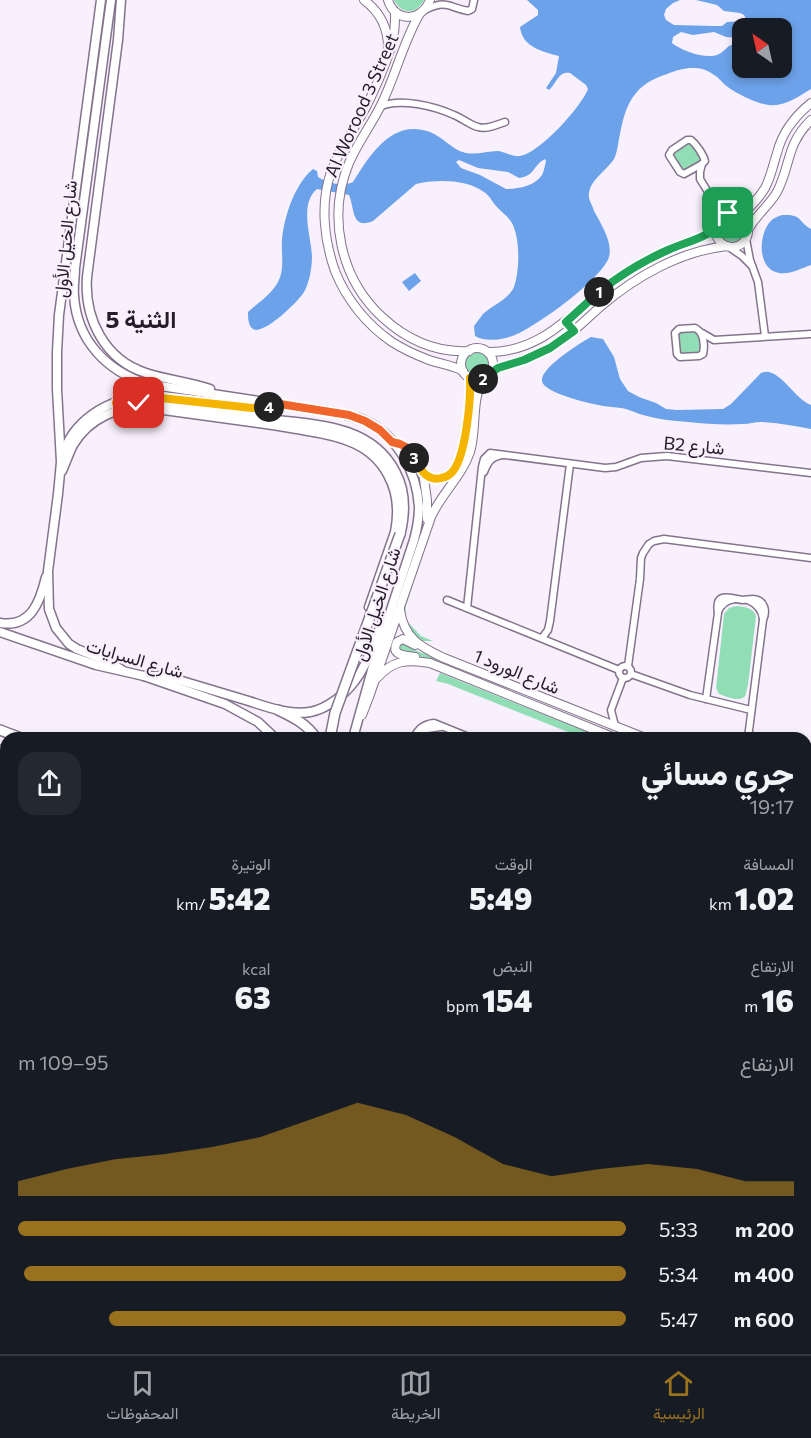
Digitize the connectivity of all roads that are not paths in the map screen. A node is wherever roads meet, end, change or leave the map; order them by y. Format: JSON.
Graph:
{"nodes":[{"id":1,"x":101,"y":0,"type":"edge"},
{"id":2,"x":111,"y":0,"type":"edge"},
{"id":3,"x":123,"y":0,"type":"edge"},
{"id":4,"x":364,"y":0,"type":"edge"},
{"id":5,"x":379,"y":0,"type":"edge"},
{"id":6,"x":430,"y":0,"type":"edge"},
{"id":7,"x":474,"y":0,"type":"edge"},
{"id":8,"x":388,"y":2,"type":"edge"},
{"id":9,"x":394,"y":12,"type":"junction"},
{"id":10,"x":421,"y":13,"type":"junction"},
{"id":11,"x":388,"y":55,"type":"junction"},
{"id":12,"x":388,"y":91,"type":"junction"},
{"id":13,"x":401,"y":103,"type":"junction"},
{"id":14,"x":811,"y":103,"type":"edge"},
{"id":15,"x":381,"y":106,"type":"junction"},
{"id":16,"x":811,"y":120,"type":"edge"},
{"id":17,"x":506,"y":122,"type":"dead end"},
{"id":18,"x":702,"y":164,"type":"junction"},
{"id":19,"x":686,"y":174,"type":"junction"},
{"id":20,"x":700,"y":179,"type":"junction"},
{"id":21,"x":716,"y":205,"type":"junction"},
{"id":22,"x":736,"y":216,"type":"junction"},
{"id":23,"x":717,"y":226,"type":"junction"},
{"id":24,"x":748,"y":230,"type":"junction"},
{"id":25,"x":746,"y":239,"type":"junction"},
{"id":26,"x":728,"y":246,"type":"junction"},
{"id":27,"x":329,"y":249,"type":"junction"},
{"id":28,"x":345,"y":259,"type":"junction"},
{"id":29,"x":752,"y":267,"type":"junction"},
{"id":30,"x":577,"y":311,"type":"junction"},
{"id":31,"x":586,"y":320,"type":"junction"},
{"id":32,"x":566,"y":322,"type":"junction"},
{"id":33,"x":574,"y":331,"type":"junction"},
{"id":34,"x":702,"y":333,"type":"junction"},
{"id":35,"x":811,"y":334,"type":"edge"},
{"id":36,"x":765,"y":336,"type":"junction"},
{"id":37,"x":714,"y":340,"type":"junction"},
{"id":38,"x":704,"y":350,"type":"junction"},
{"id":39,"x":469,"y":351,"type":"junction"},
{"id":40,"x":488,"y":352,"type":"junction"},
{"id":41,"x":463,"y":371,"type":"junction"},
{"id":42,"x":490,"y":373,"type":"junction"},
{"id":43,"x":470,"y":378,"type":"junction"},
{"id":44,"x":483,"y":379,"type":"junction"},
{"id":45,"x":218,"y":394,"type":"junction"},
{"id":46,"x":116,"y":403,"type":"junction"},
{"id":47,"x":280,"y":404,"type":"junction"},
{"id":48,"x":392,"y":442,"type":"junction"},
{"id":49,"x":60,"y":462,"type":"junction"},
{"id":50,"x":570,"y":464,"type":"junction"},
{"id":51,"x":423,"y":472,"type":"junction"},
{"id":52,"x":811,"y":473,"type":"edge"},
{"id":53,"x":60,"y":478,"type":"junction"},
{"id":54,"x":427,"y":527,"type":"junction"},
{"id":55,"x":811,"y":558,"type":"edge"},
{"id":56,"x":48,"y":571,"type":"junction"},
{"id":57,"x":447,"y":600,"type":"dead end"},
{"id":58,"x":400,"y":607,"type":"junction"},
{"id":59,"x":467,"y":608,"type":"junction"},
{"id":60,"x":391,"y":611,"type":"junction"},
{"id":61,"x":0,"y":622,"type":"edge"},
{"id":62,"x":0,"y":632,"type":"edge"},
{"id":63,"x":542,"y":638,"type":"junction"},
{"id":64,"x":438,"y":655,"type":"junction"},
{"id":65,"x":430,"y":663,"type":"junction"},
{"id":66,"x":628,"y":666,"type":"junction"},
{"id":67,"x":122,"y":670,"type":"junction"},
{"id":68,"x":619,"y":670,"type":"junction"},
{"id":69,"x":631,"y":674,"type":"junction"},
{"id":70,"x":144,"y":676,"type":"junction"},
{"id":71,"x":623,"y":678,"type":"junction"},
{"id":72,"x":376,"y":679,"type":"junction"},
{"id":73,"x":337,"y":698,"type":"junction"},
{"id":74,"x":706,"y":699,"type":"junction"},
{"id":75,"x":278,"y":710,"type":"junction"},
{"id":76,"x":611,"y":710,"type":"junction"},
{"id":77,"x":751,"y":710,"type":"junction"},
{"id":78,"x":598,"y":719,"type":"junction"},
{"id":79,"x":356,"y":724,"type":"junction"},
{"id":80,"x":615,"y":726,"type":"junction"},
{"id":81,"x":591,"y":729,"type":"junction"},
{"id":82,"x":269,"y":732,"type":"edge"},
{"id":83,"x":311,"y":732,"type":"edge"},
{"id":84,"x":331,"y":732,"type":"edge"},
{"id":85,"x":354,"y":732,"type":"edge"},
{"id":86,"x":419,"y":732,"type":"edge"},
{"id":87,"x":457,"y":732,"type":"edge"},
{"id":88,"x":593,"y":732,"type":"edge"},
{"id":89,"x":598,"y":732,"type":"edge"},
{"id":90,"x":630,"y":732,"type":"edge"},
{"id":91,"x":749,"y":732,"type":"edge"}],
"edges":[{"from":1,"to":49,"type":"main road","name":"شارع الخيل الأول"},
{"from":2,"to":45,"type":"main road","name":"شارع الخيل الأول"},
{"from":3,"to":45,"type":"main road"},
{"from":4,"to":11,"type":"street"},
{"from":5,"to":8,"type":"street"},
{"from":6,"to":10,"type":"street","name":"Al Worood 3 Street"},
{"from":7,"to":10,"type":"street"},
{"from":8,"to":9,"type":"street"},
{"from":9,"to":10,"type":"street"},
{"from":9,"to":11,"type":"street","name":"Al Worood 3 Street"},
{"from":10,"to":12,"type":"street","name":"Al Worood 3 Street"},
{"from":11,"to":27,"type":"street","name":"Al Worood 3 Street"},
{"from":12,"to":13,"type":"street"},
{"from":12,"to":15,"type":"street","name":"Al Worood 3 Street"},
{"from":13,"to":15,"type":"street"},
{"from":13,"to":17,"type":"street"},
{"from":14,"to":22,"type":"street"},
{"from":15,"to":28,"type":"street","name":"Al Worood 3 Street"},
{"from":16,"to":24,"type":"street"},
{"from":18,"to":19,"type":"street"},
{"from":18,"to":19,"type":"street"},
{"from":18,"to":20,"type":"street"},
{"from":19,"to":20,"type":"street"},
{"from":20,"to":21,"type":"street"},
{"from":21,"to":22,"type":"street"},
{"from":21,"to":23,"type":"street"},
{"from":22,"to":23,"type":"street"},
{"from":22,"to":24,"type":"street"},
{"from":23,"to":26,"type":"street"},
{"from":23,"to":30,"type":"street"},
{"from":24,"to":25,"type":"street"},
{"from":25,"to":26,"type":"street"},
{"from":25,"to":29,"type":"street"},
{"from":26,"to":29,"type":"street"},
{"from":26,"to":31,"type":"street"},
{"from":27,"to":28,"type":"street"},
{"from":27,"to":41,"type":"street","name":"Al Worood 3 Street"},
{"from":28,"to":39,"type":"street","name":"Al Worood 3 Street"},
{"from":29,"to":36,"type":"street"},
{"from":30,"to":31,"type":"street"},
{"from":30,"to":32,"type":"street"},
{"from":31,"to":33,"type":"street"},
{"from":32,"to":33,"type":"street"},
{"from":32,"to":40,"type":"street"},
{"from":33,"to":42,"type":"street"},
{"from":34,"to":37,"type":"street"},
{"from":34,"to":38,"type":"street"},
{"from":34,"to":38,"type":"street"},
{"from":35,"to":36,"type":"street"},
{"from":36,"to":37,"type":"street"},
{"from":37,"to":38,"type":"street"},
{"from":39,"to":40,"type":"street"},
{"from":39,"to":41,"type":"street"},
{"from":40,"to":42,"type":"street"},
{"from":41,"to":43,"type":"street"},
{"from":42,"to":44,"type":"street"},
{"from":43,"to":44,"type":"street"},
{"from":43,"to":51,"type":"street"},
{"from":44,"to":54,"type":"street"},
{"from":45,"to":47,"type":"main road","name":"شارع الخيل الأول"},
{"from":46,"to":47,"type":"main road"},
{"from":46,"to":49,"type":"main road"},
{"from":46,"to":84,"type":"main road","bridge":true},
{"from":47,"to":48,"type":"main road","name":"شارع الخيل الأول"},
{"from":48,"to":51,"type":"street"},
{"from":48,"to":60,"type":"main road","name":"شارع الخيل الأول"},
{"from":49,"to":53,"type":"main road","name":"شارع الخيل الأول"},
{"from":50,"to":52,"type":"street","name":"B2 شارع"},
{"from":50,"to":59,"type":"street","name":"B2 شارع"},
{"from":50,"to":63,"type":"street"},
{"from":51,"to":54,"type":"street"},
{"from":53,"to":56,"type":"main road","name":"شارع الخيل الأول"},
{"from":53,"to":73,"type":"main road"},
{"from":54,"to":58,"type":"street"},
{"from":55,"to":66,"type":"street"},
{"from":56,"to":61,"type":"main road"},
{"from":56,"to":67,"type":"main road","name":"شارع الخيل الأول"},
{"from":57,"to":59,"type":"street"},
{"from":58,"to":64,"type":"street","name":"شارع الورود 1"},
{"from":58,"to":72,"type":"street"},
{"from":59,"to":63,"type":"street"},
{"from":60,"to":73,"type":"main road"},
{"from":60,"to":79,"type":"main road","name":"شارع الخيل الأول"},
{"from":62,"to":67,"type":"main road","name":"شارع السرايات"},
{"from":63,"to":68,"type":"street"},
{"from":64,"to":65,"type":"street"},
{"from":64,"to":78,"type":"street","name":"شارع الورود 1"},
{"from":65,"to":72,"type":"street","name":"شارع الورود 1"},
{"from":65,"to":81,"type":"street","name":"شارع الورود 1"},
{"from":66,"to":68,"type":"street"},
{"from":66,"to":69,"type":"street"},
{"from":67,"to":70,"type":"main road","name":"شارع السرايات"},
{"from":68,"to":71,"type":"street"},
{"from":69,"to":71,"type":"street"},
{"from":69,"to":74,"type":"street"},
{"from":70,"to":75,"type":"main road"},
{"from":70,"to":82,"type":"main road","name":"شارع السرايات"},
{"from":71,"to":76,"type":"street"},
{"from":72,"to":79,"type":"street"},
{"from":73,"to":75,"type":"main road"},
{"from":74,"to":77,"type":"street"},
{"from":74,"to":77,"type":"street"},
{"from":75,"to":83,"type":"main road"},
{"from":76,"to":78,"type":"street"},
{"from":76,"to":80,"type":"street"},
{"from":77,"to":91,"type":"street"},
{"from":78,"to":80,"type":"street","name":"شارع الورود 1"},
{"from":79,"to":85,"type":"main road","name":"شارع الخيل الأول"},
{"from":80,"to":90,"type":"street","name":"شارع الورود 1"},
{"from":81,"to":88,"type":"street"},
{"from":81,"to":89,"type":"street","name":"شارع الورود 1"},
{"from":86,"to":87,"type":"street"}]}
